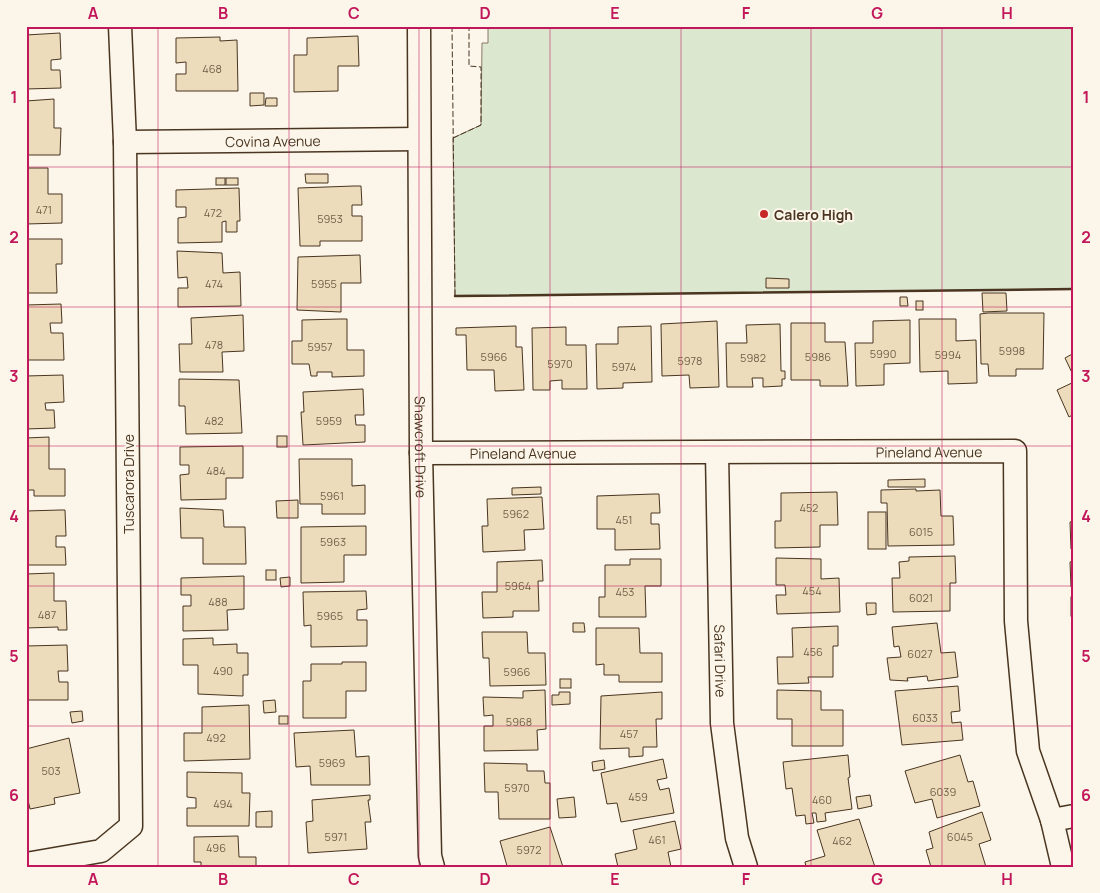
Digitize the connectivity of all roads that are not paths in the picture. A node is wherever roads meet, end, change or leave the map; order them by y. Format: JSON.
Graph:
{"nodes":[{"id":1,"x":120,"y":26,"type":"edge"},
{"id":2,"x":418,"y":26,"type":"edge"},
{"id":3,"x":419,"y":139,"type":"junction"},
{"id":4,"x":125,"y":142,"type":"junction"},
{"id":5,"x":421,"y":453,"type":"junction"},
{"id":6,"x":717,"y":453,"type":"junction"},
{"id":7,"x":1074,"y":816,"type":"edge"},
{"id":8,"x":1052,"y":820,"type":"junction"},
{"id":9,"x":26,"y":864,"type":"edge"},
{"id":10,"x":433,"y":867,"type":"edge"},
{"id":11,"x":746,"y":867,"type":"edge"},
{"id":12,"x":1063,"y":867,"type":"edge"}],
"edges":[{"from":1,"to":4,"type":"street","name":"Tuscarora Drive"},
{"from":2,"to":3,"type":"street","name":"Shawcroft Drive"},
{"from":3,"to":4,"type":"street","name":"Covina Avenue"},
{"from":3,"to":5,"type":"street","name":"Shawcroft Drive"},
{"from":4,"to":9,"type":"street","name":"Tuscarora Drive"},
{"from":5,"to":6,"type":"street","name":"Pineland Avenue"},
{"from":5,"to":10,"type":"street","name":"Shawcroft Drive"},
{"from":6,"to":8,"type":"street","name":"Pineland Avenue"},
{"from":6,"to":11,"type":"street","name":"Safari Drive"},
{"from":7,"to":8,"type":"street"},
{"from":8,"to":12,"type":"street","name":"Pineland Avenue"}]}
